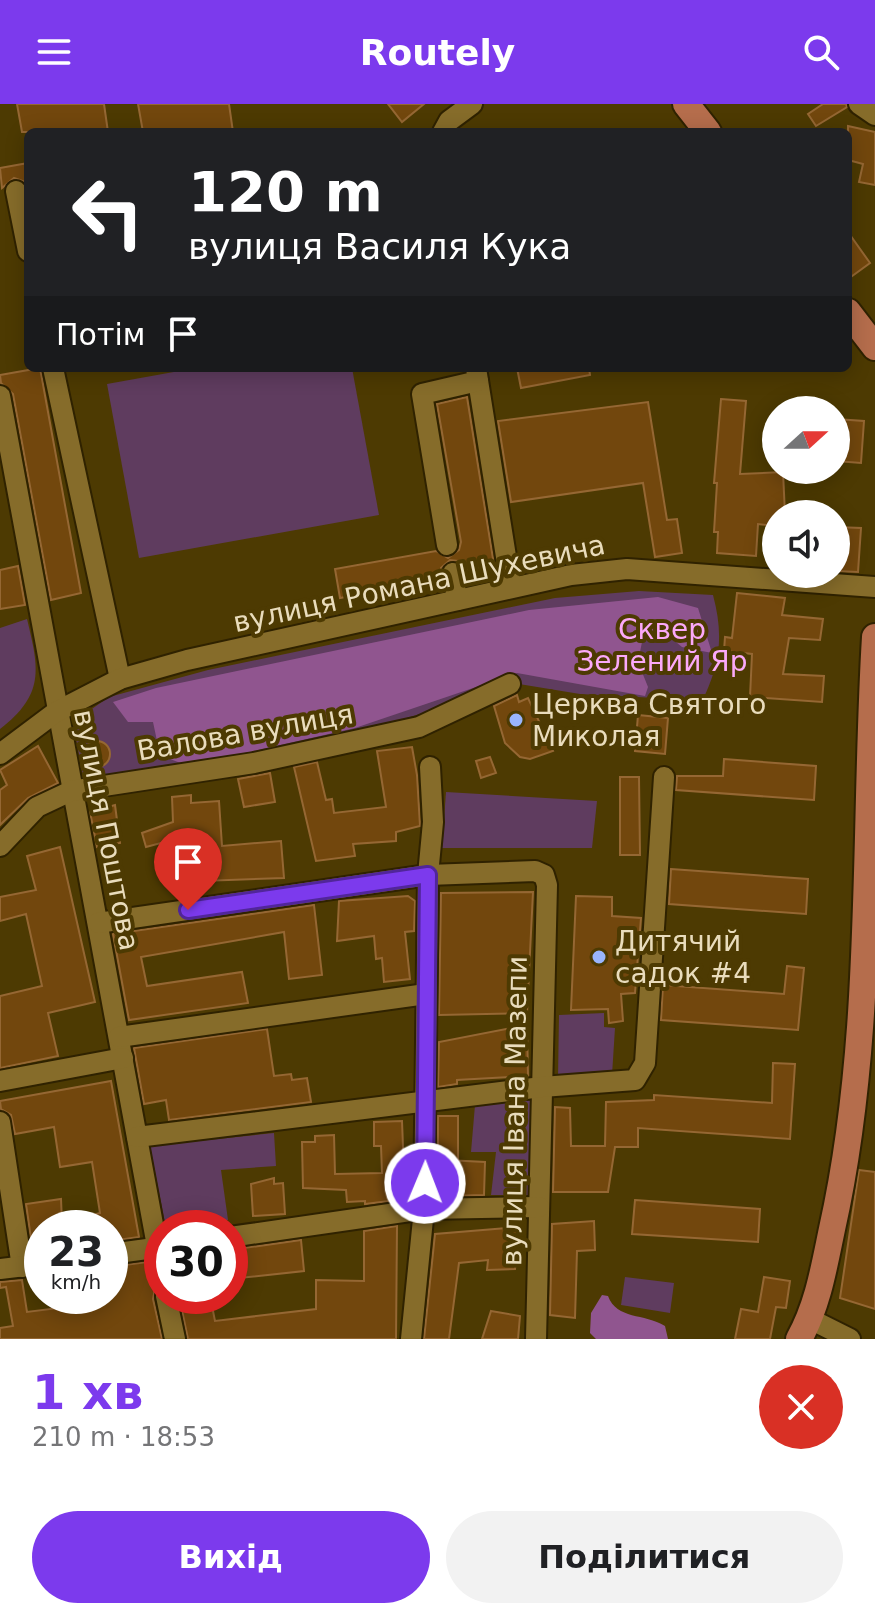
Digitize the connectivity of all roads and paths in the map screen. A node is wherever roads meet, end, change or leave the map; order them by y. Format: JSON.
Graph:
{"nodes":[{"id":1,"x":472,"y":104,"type":"edge"},
{"id":2,"x":686,"y":104,"type":"edge"},
{"id":3,"x":859,"y":104,"type":"edge"},
{"id":4,"x":875,"y":115,"type":"edge"},
{"id":5,"x":445,"y":128,"type":"edge"},
{"id":6,"x":705,"y":128,"type":"edge"},
{"id":7,"x":16,"y":191,"type":"dead end"},
{"id":8,"x":24,"y":244,"type":"edge"},
{"id":9,"x":852,"y":317,"type":"edge"},
{"id":10,"x":875,"y":347,"type":"edge"},
{"id":11,"x":54,"y":372,"type":"edge"},
{"id":12,"x":477,"y":374,"type":"edge"},
{"id":13,"x":0,"y":396,"type":"edge"},
{"id":14,"x":447,"y":545,"type":"dead end"},
{"id":15,"x":453,"y":573,"type":"dead end"},
{"id":16,"x":875,"y":587,"type":"edge"},
{"id":17,"x":511,"y":588,"type":"junction"},
{"id":18,"x":457,"y":600,"type":"junction"},
{"id":19,"x":875,"y":637,"type":"edge"},
{"id":20,"x":120,"y":679,"type":"junction"},
{"id":21,"x":874,"y":680,"type":"edge"},
{"id":22,"x":510,"y":684,"type":"dead end"},
{"id":23,"x":56,"y":712,"type":"junction"},
{"id":24,"x":873,"y":747,"type":"edge"},
{"id":25,"x":0,"y":754,"type":"edge"},
{"id":26,"x":430,"y":767,"type":"dead end"},
{"id":27,"x":664,"y":777,"type":"dead end"},
{"id":28,"x":71,"y":791,"type":"junction"},
{"id":29,"x":0,"y":846,"type":"edge"},
{"id":30,"x":428,"y":875,"type":"junction"},
{"id":31,"x":98,"y":923,"type":"junction"},
{"id":32,"x":868,"y":992,"type":"edge"},
{"id":33,"x":426,"y":994,"type":"junction"},
{"id":34,"x":119,"y":1037,"type":"junction"},
{"id":35,"x":123,"y":1058,"type":"junction"},
{"id":36,"x":0,"y":1081,"type":"edge"},
{"id":37,"x":542,"y":1087,"type":"junction"},
{"id":38,"x":426,"y":1103,"type":"junction"},
{"id":39,"x":0,"y":1122,"type":"edge"},
{"id":40,"x":137,"y":1137,"type":"junction"},
{"id":41,"x":539,"y":1207,"type":"junction"},
{"id":42,"x":424,"y":1209,"type":"junction"},
{"id":43,"x":152,"y":1210,"type":"edge"},
{"id":44,"x":24,"y":1230,"type":"edge"},
{"id":45,"x":248,"y":1234,"type":"edge"},
{"id":46,"x":24,"y":1267,"type":"edge"},
{"id":47,"x":0,"y":1269,"type":"edge"},
{"id":48,"x":170,"y":1314,"type":"edge"},
{"id":49,"x":804,"y":1329,"type":"edge"},
{"id":50,"x":175,"y":1339,"type":"edge"},
{"id":51,"x":411,"y":1339,"type":"edge"},
{"id":52,"x":536,"y":1339,"type":"edge"},
{"id":53,"x":850,"y":1339,"type":"edge"}],
"edges":[{"from":1,"to":5,"type":"street"},
{"from":2,"to":6,"type":"main road"},
{"from":3,"to":4,"type":"street"},
{"from":7,"to":8,"type":"street"},
{"from":9,"to":10,"type":"main road"},
{"from":11,"to":20,"type":"street"},
{"from":12,"to":14,"type":"street"},
{"from":12,"to":17,"type":"street"},
{"from":13,"to":23,"type":"street","name":"вулиця Поштова"},
{"from":15,"to":18,"type":"street"},
{"from":16,"to":17,"type":"street","name":"вулиця Романа Шухевича"},
{"from":17,"to":18,"type":"street","name":"вулиця Романа Шухевича"},
{"from":18,"to":20,"type":"street","name":"вулиця Романа Шухевича"},
{"from":19,"to":21,"type":"main road"},
{"from":20,"to":23,"type":"street","name":"вулиця Романа Шухевича"},
{"from":21,"to":24,"type":"main road"},
{"from":22,"to":28,"type":"street","name":"Валова вулиця"},
{"from":23,"to":25,"type":"street","name":"вулиця Романа Шухевича"},
{"from":23,"to":28,"type":"street","name":"вулиця Поштова"},
{"from":24,"to":32,"type":"main road"},
{"from":26,"to":30,"type":"street"},
{"from":27,"to":37,"type":"street"},
{"from":28,"to":29,"type":"street","name":"Валова вулиця"},
{"from":28,"to":31,"type":"street","name":"вулиця Поштова"},
{"from":30,"to":31,"type":"street"},
{"from":30,"to":33,"type":"street"},
{"from":30,"to":37,"type":"street","name":"вулиця Івана Мазепи"},
{"from":31,"to":34,"type":"street","name":"вулиця Поштова"},
{"from":32,"to":49,"type":"main road"},
{"from":33,"to":34,"type":"street"},
{"from":33,"to":38,"type":"street"},
{"from":34,"to":35,"type":"street","name":"вулиця Поштова"},
{"from":35,"to":36,"type":"street"},
{"from":35,"to":40,"type":"street","name":"вулиця Поштова"},
{"from":37,"to":38,"type":"street"},
{"from":37,"to":41,"type":"street","name":"вулиця Івана Мазепи"},
{"from":38,"to":40,"type":"street"},
{"from":38,"to":42,"type":"street"},
{"from":39,"to":44,"type":"street"},
{"from":40,"to":43,"type":"street","name":"вулиця Поштова"},
{"from":41,"to":42,"type":"street"},
{"from":41,"to":52,"type":"street","name":"вулиця Івана Мазепи"},
{"from":42,"to":45,"type":"street"},
{"from":42,"to":51,"type":"street"},
{"from":46,"to":47,"type":"street"},
{"from":48,"to":50,"type":"street"},
{"from":49,"to":53,"type":"street"}]}
